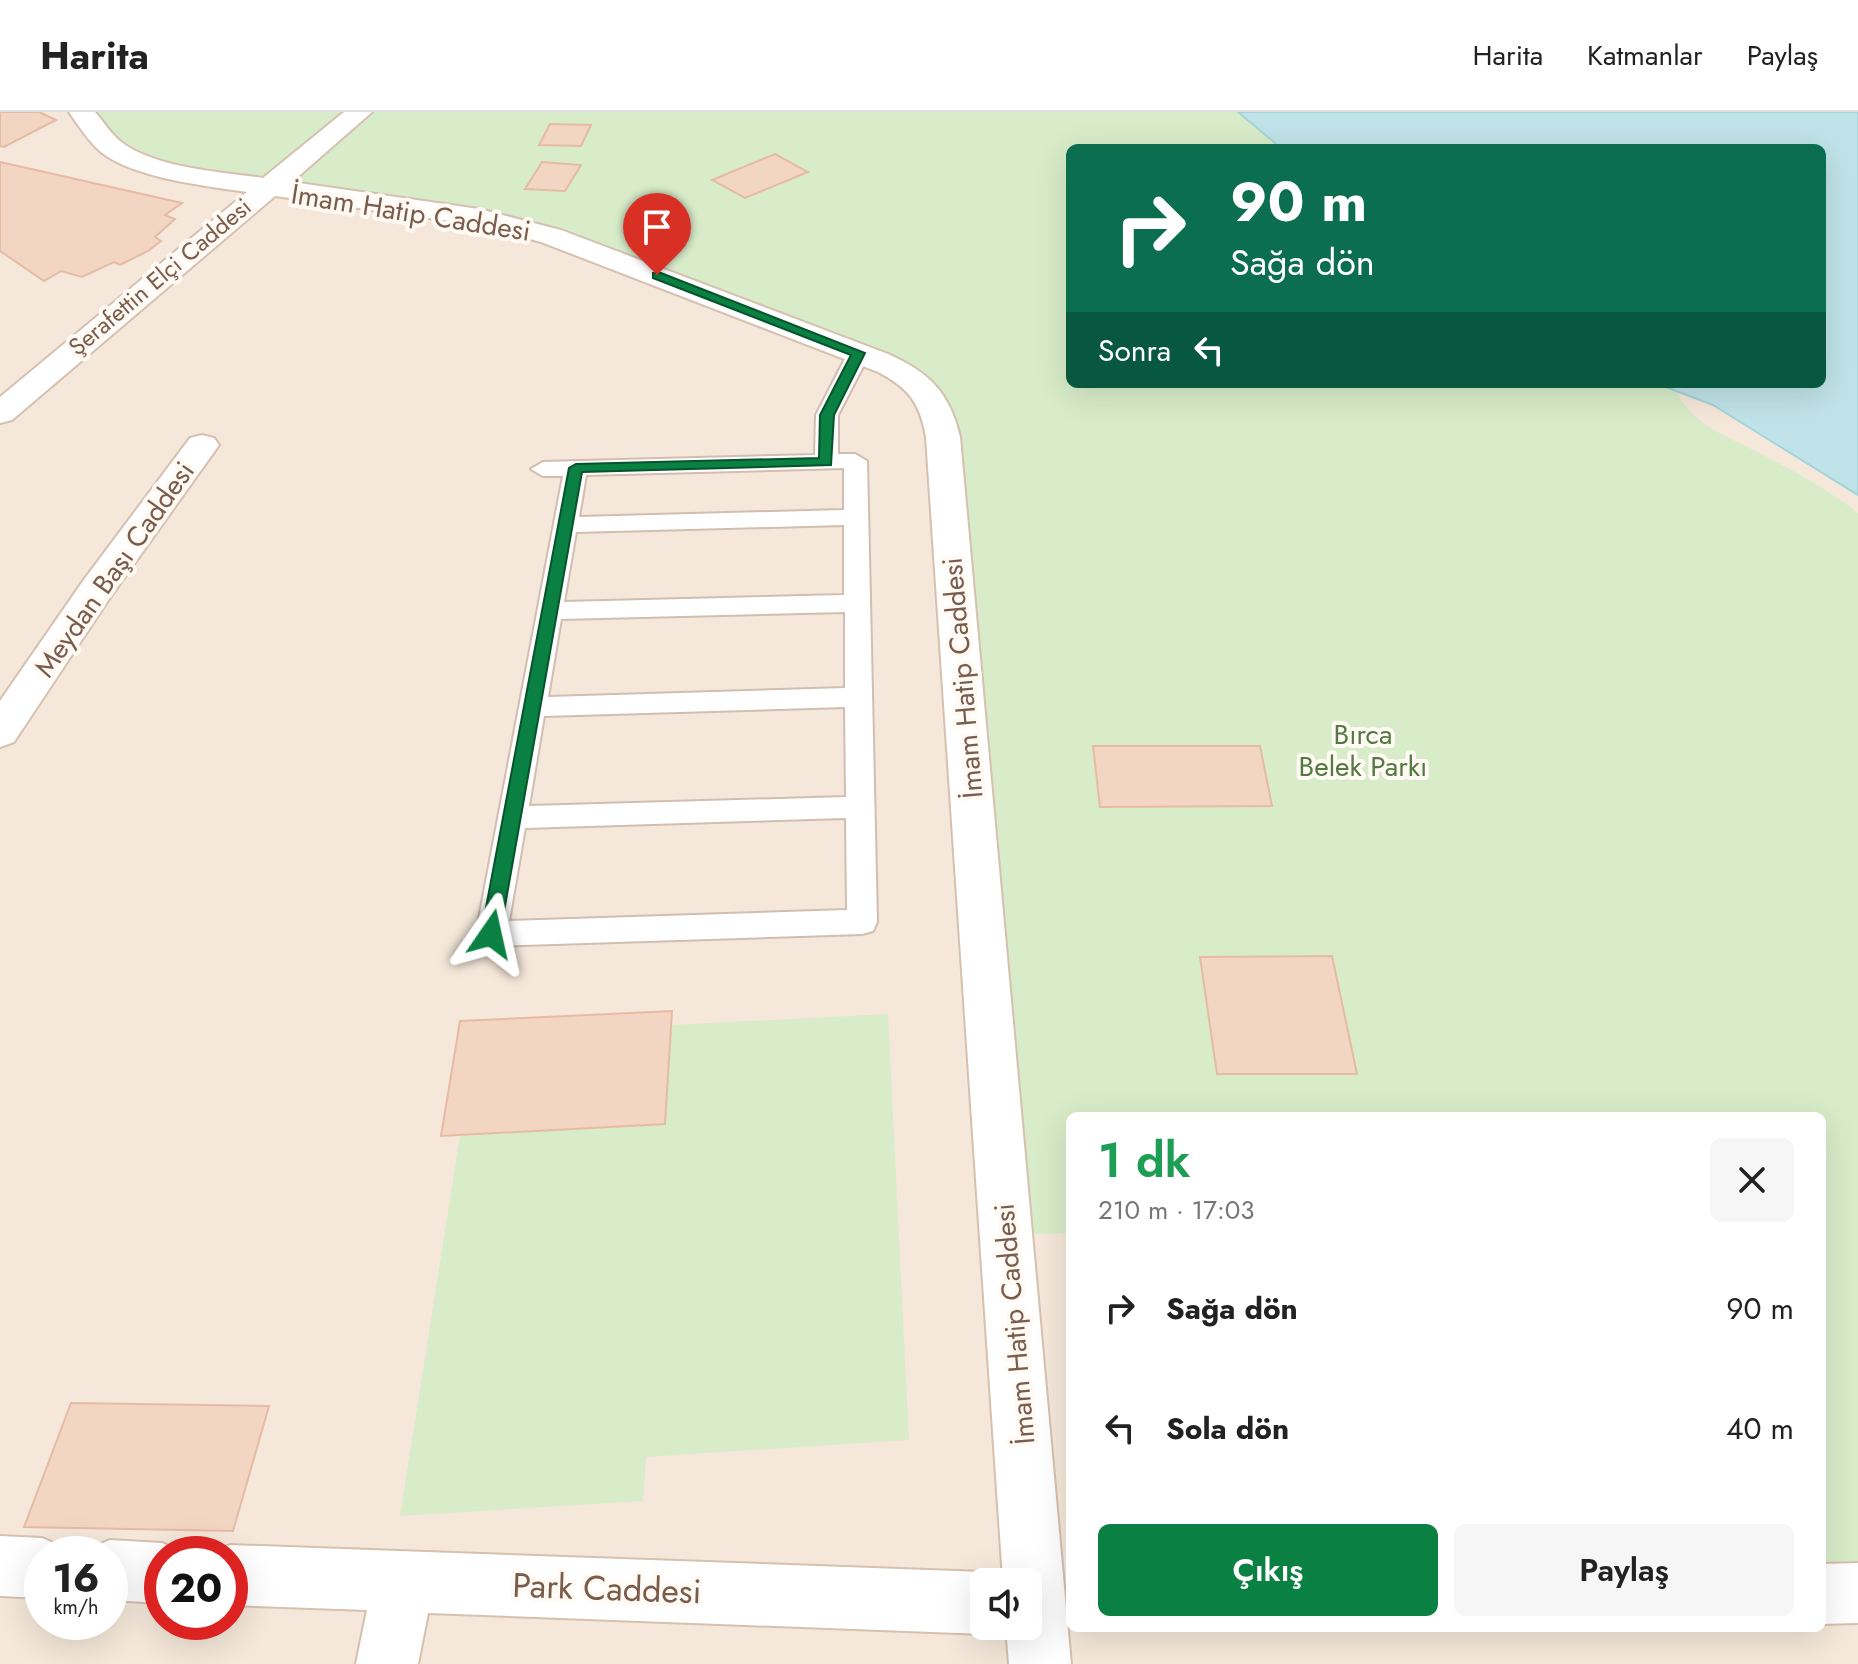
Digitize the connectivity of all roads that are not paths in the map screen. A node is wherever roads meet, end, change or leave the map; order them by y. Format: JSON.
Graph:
{"nodes":[{"id":1,"x":82,"y":112,"type":"edge"},
{"id":2,"x":359,"y":112,"type":"edge"},
{"id":3,"x":264,"y":189,"type":"junction"},
{"id":4,"x":859,"y":353,"type":"junction"},
{"id":5,"x":0,"y":413,"type":"edge"},
{"id":6,"x":202,"y":445,"type":"dead end"},
{"id":7,"x":826,"y":462,"type":"junction"},
{"id":8,"x":576,"y":468,"type":"junction"},
{"id":9,"x":543,"y":469,"type":"dead end"},
{"id":10,"x":855,"y":517,"type":"junction"},
{"id":11,"x":566,"y":525,"type":"junction"},
{"id":12,"x":856,"y":603,"type":"junction"},
{"id":13,"x":550,"y":611,"type":"junction"},
{"id":14,"x":858,"y":697,"type":"junction"},
{"id":15,"x":533,"y":707,"type":"junction"},
{"id":16,"x":0,"y":732,"type":"edge"},
{"id":17,"x":860,"y":807,"type":"junction"},
{"id":18,"x":512,"y":817,"type":"junction"},
{"id":19,"x":0,"y":1566,"type":"edge"},
{"id":20,"x":24,"y":1567,"type":"edge"},
{"id":21,"x":1027,"y":1568,"type":"edge"},
{"id":22,"x":248,"y":1576,"type":"edge"},
{"id":23,"x":404,"y":1582,"type":"junction"},
{"id":24,"x":1858,"y":1593,"type":"edge"},
{"id":25,"x":1826,"y":1594,"type":"edge"},
{"id":26,"x":970,"y":1602,"type":"edge"},
{"id":27,"x":1036,"y":1640,"type":"edge"},
{"id":28,"x":387,"y":1664,"type":"edge"},
{"id":29,"x":1040,"y":1664,"type":"edge"}],
"edges":[{"from":1,"to":3,"type":"street","name":"İmam Hatip Caddesi"},
{"from":2,"to":3,"type":"street","name":"Şerafettin Elçi Caddesi"},
{"from":3,"to":4,"type":"street","name":"İmam Hatip Caddesi"},
{"from":3,"to":5,"type":"street","name":"Şerafettin Elçi Caddesi"},
{"from":4,"to":7,"type":"lane"},
{"from":4,"to":21,"type":"street","name":"İmam Hatip Caddesi"},
{"from":6,"to":16,"type":"street","name":"Meydan Başı Caddesi"},
{"from":7,"to":8,"type":"lane"},
{"from":7,"to":10,"type":"lane"},
{"from":8,"to":9,"type":"lane"},
{"from":8,"to":11,"type":"lane"},
{"from":10,"to":11,"type":"lane"},
{"from":10,"to":12,"type":"lane"},
{"from":11,"to":13,"type":"lane"},
{"from":12,"to":13,"type":"lane"},
{"from":12,"to":14,"type":"lane"},
{"from":13,"to":15,"type":"lane"},
{"from":14,"to":15,"type":"lane"},
{"from":14,"to":17,"type":"lane"},
{"from":15,"to":18,"type":"lane"},
{"from":17,"to":18,"type":"lane"},
{"from":17,"to":18,"type":"lane"},
{"from":19,"to":20,"type":"street"},
{"from":22,"to":23,"type":"street","name":"Park Caddesi"},
{"from":23,"to":26,"type":"street","name":"Park Caddesi"},
{"from":23,"to":28,"type":"street"},
{"from":24,"to":25,"type":"street"},
{"from":27,"to":29,"type":"street","name":"İmam Hatip Caddesi"}]}
